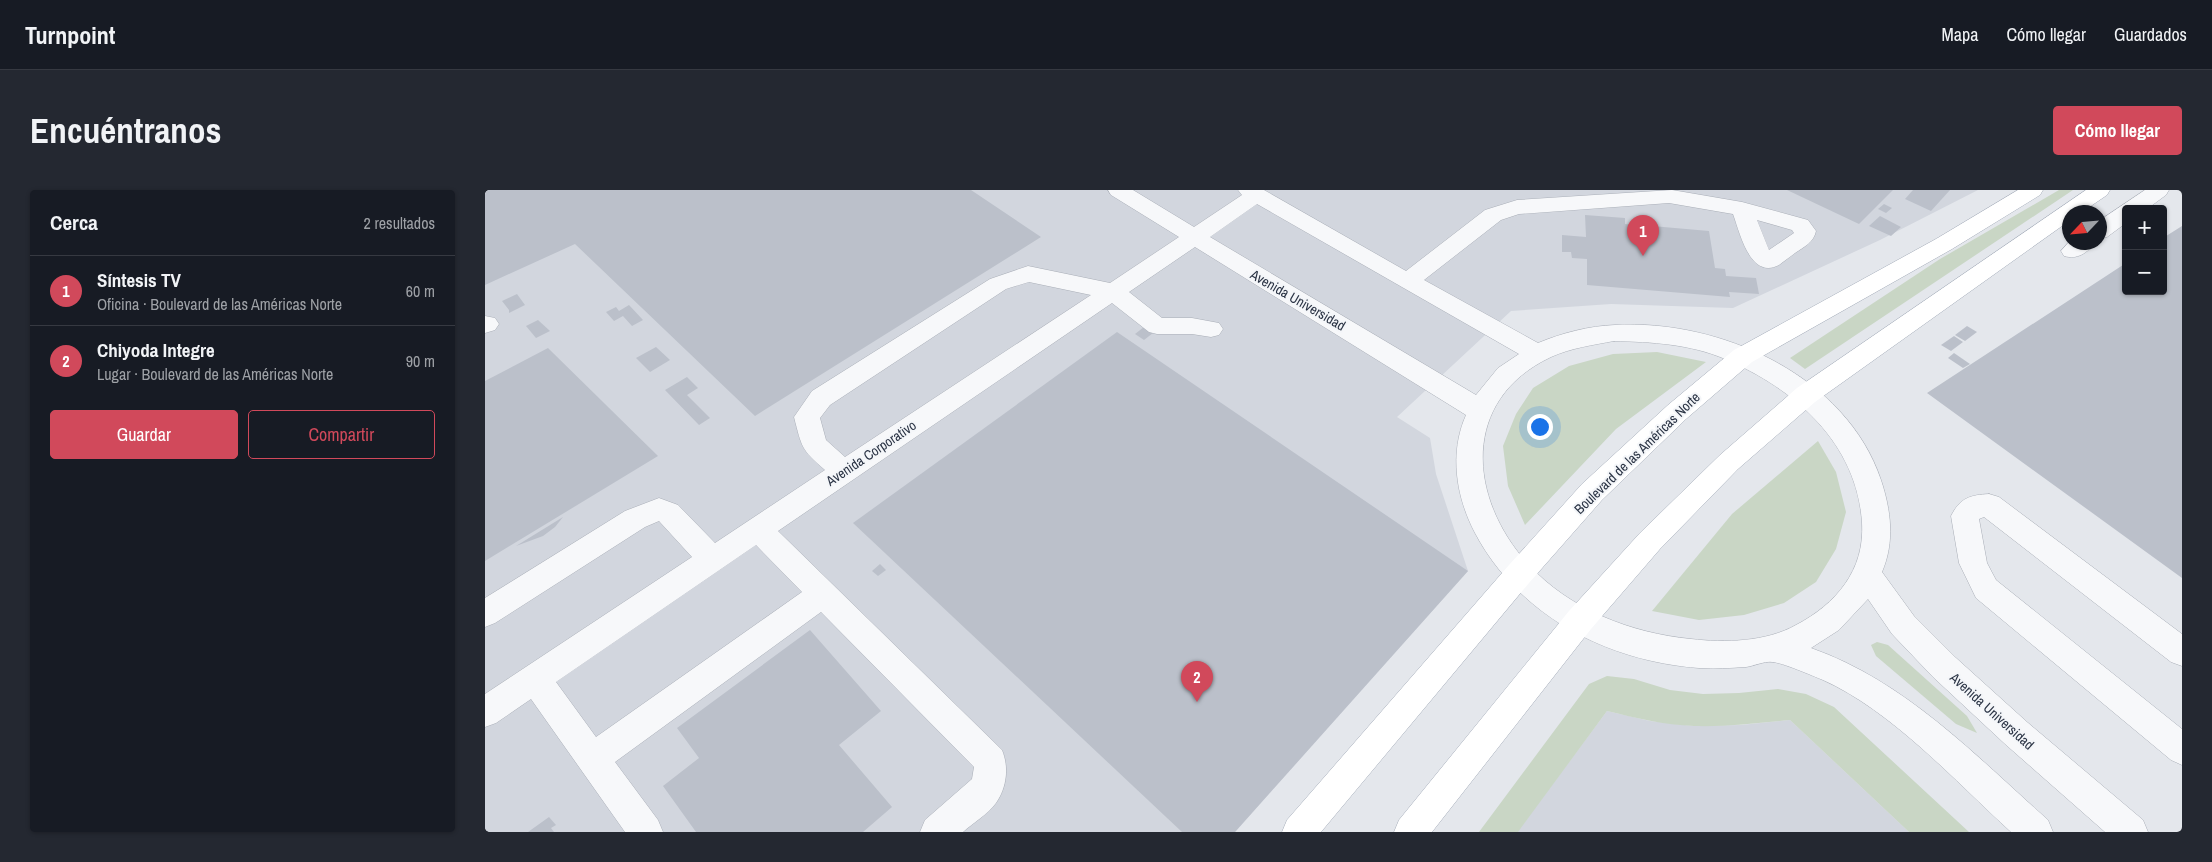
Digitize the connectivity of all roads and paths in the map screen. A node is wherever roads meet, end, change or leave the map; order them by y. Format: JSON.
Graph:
{"nodes":[{"id":1,"x":1118,"y":190,"type":"edge"},
{"id":2,"x":2033,"y":190,"type":"edge"},
{"id":3,"x":2100,"y":190,"type":"edge"},
{"id":4,"x":2159,"y":190,"type":"edge"},
{"id":5,"x":1253,"y":192,"type":"edge"},
{"id":6,"x":1667,"y":193,"type":"edge"},
{"id":7,"x":2138,"y":205,"type":"edge"},
{"id":8,"x":1742,"y":209,"type":"dead end"},
{"id":9,"x":2122,"y":216,"type":"edge"},
{"id":10,"x":2107,"y":226,"type":"edge"},
{"id":11,"x":1193,"y":238,"type":"junction"},
{"id":12,"x":1408,"y":282,"type":"junction"},
{"id":13,"x":1112,"y":291,"type":"junction"},
{"id":14,"x":1211,"y":329,"type":"dead end"},
{"id":15,"x":1537,"y":353,"type":"junction"},
{"id":16,"x":1743,"y":356,"type":"junction"},
{"id":17,"x":1806,"y":395,"type":"junction"},
{"id":18,"x":1479,"y":410,"type":"junction"},
{"id":19,"x":844,"y":471,"type":"junction"},
{"id":20,"x":758,"y":529,"type":"junction"},
{"id":21,"x":713,"y":560,"type":"junction"},
{"id":22,"x":1519,"y":574,"type":"junction"},
{"id":23,"x":1868,"y":575,"type":"junction"},
{"id":24,"x":823,"y":594,"type":"junction"},
{"id":25,"x":485,"y":614,"type":"edge"},
{"id":26,"x":1580,"y":620,"type":"junction"},
{"id":27,"x":1773,"y":648,"type":"junction"},
{"id":28,"x":2182,"y":652,"type":"edge"},
{"id":29,"x":535,"y":679,"type":"junction"},
{"id":30,"x":485,"y":712,"type":"edge"},
{"id":31,"x":2182,"y":749,"type":"edge"},
{"id":32,"x":594,"y":758,"type":"junction"},
{"id":33,"x":646,"y":832,"type":"edge"},
{"id":34,"x":937,"y":832,"type":"edge"},
{"id":35,"x":1299,"y":832,"type":"edge"},
{"id":36,"x":1411,"y":832,"type":"edge"},
{"id":37,"x":2036,"y":832,"type":"edge"},
{"id":38,"x":2131,"y":832,"type":"edge"}],
"edges":[{"from":1,"to":11,"type":"street","name":"Avenida Universidad"},
{"from":2,"to":16,"type":"main road","name":"Boulevard de las Américas Norte"},
{"from":3,"to":17,"type":"main road"},
{"from":4,"to":7,"type":"street"},
{"from":5,"to":11,"type":"street","name":"Avenida Corporativo"},
{"from":5,"to":12,"type":"street"},
{"from":6,"to":8,"type":"street"},
{"from":6,"to":12,"type":"street"},
{"from":9,"to":10,"type":"street"},
{"from":11,"to":13,"type":"street","name":"Avenida Corporativo"},
{"from":11,"to":18,"type":"street","name":"Avenida Universidad"},
{"from":12,"to":15,"type":"street"},
{"from":13,"to":14,"type":"street"},
{"from":13,"to":19,"type":"street","name":"Avenida Corporativo"},
{"from":13,"to":19,"type":"street"},
{"from":15,"to":16,"type":"street"},
{"from":15,"to":18,"type":"street"},
{"from":16,"to":17,"type":"street"},
{"from":16,"to":22,"type":"main road","name":"Boulevard de las Américas Norte"},
{"from":17,"to":23,"type":"street"},
{"from":17,"to":26,"type":"main road"},
{"from":18,"to":22,"type":"street"},
{"from":19,"to":20,"type":"street","name":"Avenida Corporativo"},
{"from":20,"to":21,"type":"street","name":"Avenida Corporativo"},
{"from":20,"to":24,"type":"street"},
{"from":21,"to":25,"type":"street"},
{"from":21,"to":29,"type":"street","name":"Avenida Corporativo"},
{"from":22,"to":26,"type":"street"},
{"from":22,"to":35,"type":"main road","name":"Boulevard de las Américas Norte"},
{"from":23,"to":27,"type":"street"},
{"from":23,"to":38,"type":"street","name":"Avenida Universidad"},
{"from":24,"to":32,"type":"street"},
{"from":24,"to":34,"type":"street"},
{"from":26,"to":27,"type":"street"},
{"from":26,"to":36,"type":"main road"},
{"from":27,"to":37,"type":"street"},
{"from":28,"to":31,"type":"street"},
{"from":29,"to":30,"type":"street","name":"Avenida Corporativo"},
{"from":29,"to":32,"type":"street"},
{"from":32,"to":33,"type":"street"}]}
